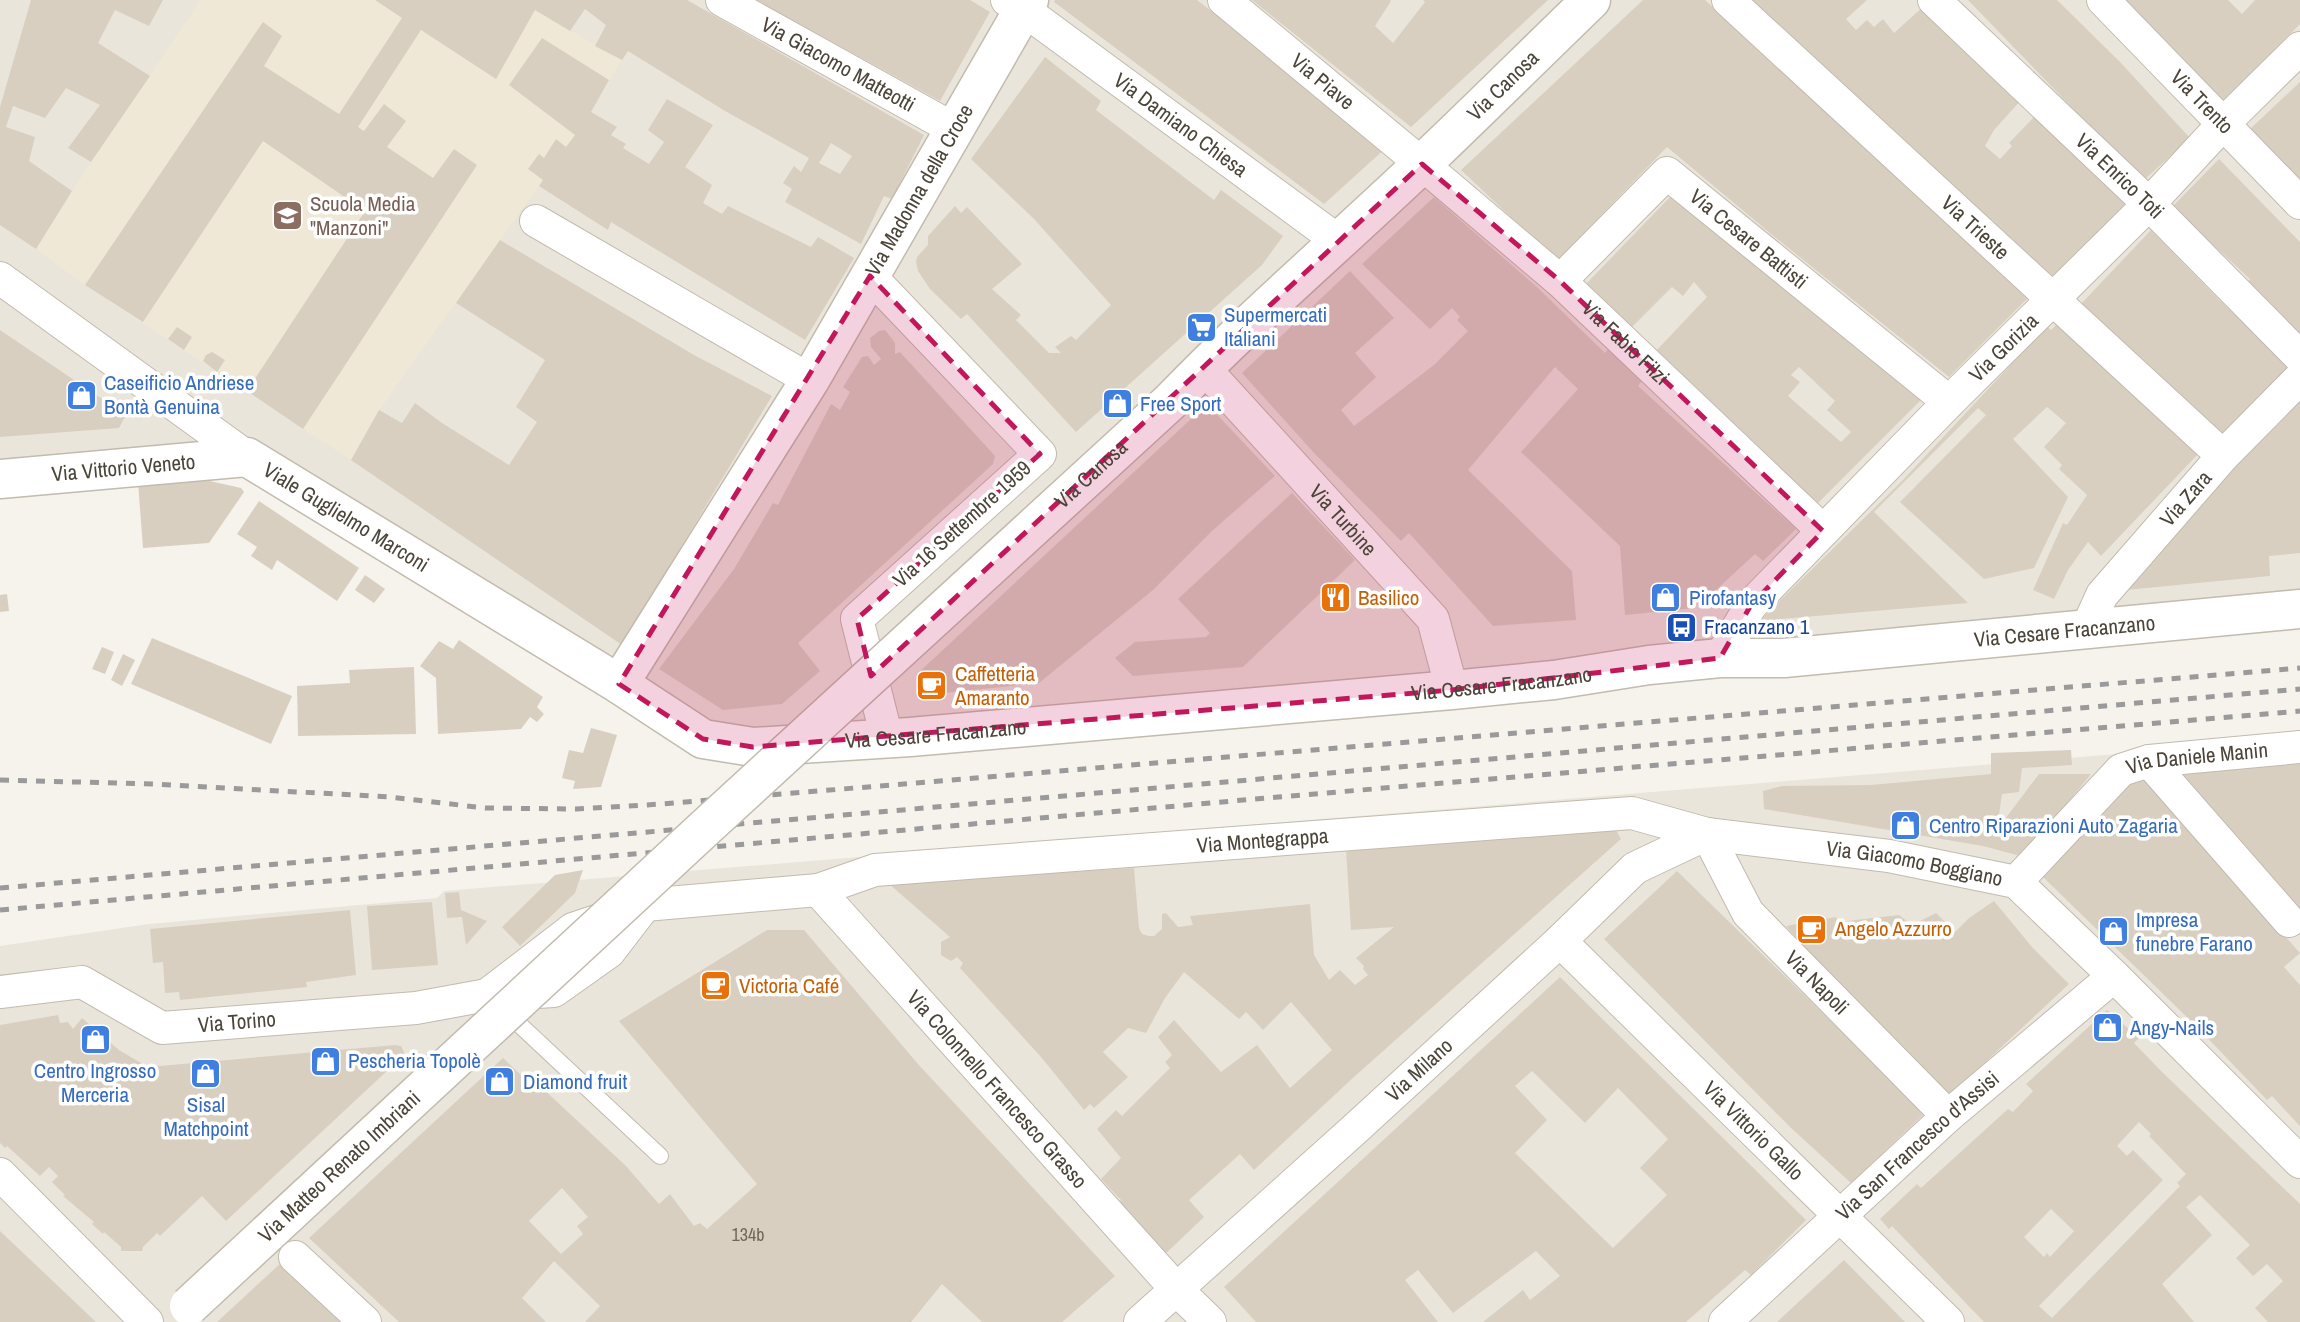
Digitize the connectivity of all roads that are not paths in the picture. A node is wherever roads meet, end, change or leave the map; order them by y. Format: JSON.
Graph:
{"nodes":[{"id":1,"x":722,"y":0,"type":"edge"},
{"id":2,"x":1591,"y":0,"type":"edge"},
{"id":3,"x":1728,"y":0,"type":"edge"},
{"id":4,"x":1934,"y":0,"type":"edge"},
{"id":5,"x":2103,"y":0,"type":"edge"},
{"id":6,"x":1228,"y":1,"type":"edge"},
{"id":7,"x":1020,"y":3,"type":"edge"},
{"id":8,"x":2300,"y":48,"type":"edge"},
{"id":9,"x":2224,"y":123,"type":"junction"},
{"id":10,"x":954,"y":129,"type":"junction"},
{"id":11,"x":1423,"y":163,"type":"junction"},
{"id":12,"x":2300,"y":202,"type":"edge"},
{"id":13,"x":2149,"y":204,"type":"junction"},
{"id":14,"x":536,"y":221,"type":"dead end"},
{"id":15,"x":1337,"y":240,"type":"junction"},
{"id":16,"x":870,"y":276,"type":"junction"},
{"id":17,"x":0,"y":278,"type":"edge"},
{"id":18,"x":1560,"y":281,"type":"junction"},
{"id":19,"x":2053,"y":300,"type":"junction"},
{"id":20,"x":2300,"y":357,"type":"edge"},
{"id":21,"x":1204,"y":368,"type":"junction"},
{"id":22,"x":2300,"y":378,"type":"edge"},
{"id":23,"x":810,"y":380,"type":"junction"},
{"id":24,"x":1949,"y":402,"type":"junction"},
{"id":25,"x":2223,"y":456,"type":"junction"},
{"id":26,"x":247,"y":457,"type":"junction"},
{"id":27,"x":0,"y":479,"type":"edge"},
{"id":28,"x":1822,"y":531,"type":"junction"},
{"id":29,"x":2300,"y":609,"type":"edge"},
{"id":30,"x":2087,"y":628,"type":"junction"},
{"id":31,"x":1720,"y":658,"type":"junction"},
{"id":32,"x":619,"y":684,"type":"junction"},
{"id":33,"x":1452,"y":690,"type":"junction"},
{"id":34,"x":887,"y":738,"type":"junction"},
{"id":35,"x":703,"y":739,"type":"joint"},
{"id":36,"x":2300,"y":747,"type":"edge"},
{"id":37,"x":2150,"y":761,"type":"junction"},
{"id":38,"x":706,"y":827,"type":"joint"},
{"id":39,"x":1707,"y":834,"type":"junction"},
{"id":40,"x":2016,"y":882,"type":"junction"},
{"id":41,"x":818,"y":890,"type":"junction"},
{"id":42,"x":2290,"y":921,"type":"dead end"},
{"id":43,"x":1560,"y":941,"type":"junction"},
{"id":44,"x":2115,"y":975,"type":"junction"},
{"id":45,"x":0,"y":992,"type":"edge"},
{"id":46,"x":487,"y":995,"type":"junction"},
{"id":47,"x":1948,"y":1116,"type":"junction"},
{"id":48,"x":660,"y":1156,"type":"dead end"},
{"id":49,"x":2300,"y":1162,"type":"edge"},
{"id":50,"x":0,"y":1174,"type":"edge"},
{"id":51,"x":1840,"y":1215,"type":"junction"},
{"id":52,"x":295,"y":1256,"type":"dead end"},
{"id":53,"x":1177,"y":1290,"type":"junction"},
{"id":54,"x":181,"y":1314,"type":"edge"},
{"id":55,"x":147,"y":1322,"type":"edge"},
{"id":56,"x":365,"y":1322,"type":"edge"},
{"id":57,"x":1140,"y":1322,"type":"edge"},
{"id":58,"x":1210,"y":1322,"type":"edge"},
{"id":59,"x":1725,"y":1322,"type":"edge"},
{"id":60,"x":1948,"y":1322,"type":"edge"}],
"edges":[{"from":1,"to":10,"type":"street","name":"Via Giacomo Matteotti"},
{"from":2,"to":11,"type":"street","name":"Via Canosa"},
{"from":3,"to":19,"type":"street","name":"Via Trieste"},
{"from":4,"to":13,"type":"street","name":"Via Enrico Toti"},
{"from":5,"to":9,"type":"street","name":"Via Trento"},
{"from":6,"to":11,"type":"street","name":"Via Piave"},
{"from":7,"to":10,"type":"street","name":"Via Madonna della Croce"},
{"from":7,"to":15,"type":"street","name":"Via Damiano Chiesa"},
{"from":8,"to":9,"type":"street","name":"Via Gorizia"},
{"from":9,"to":12,"type":"street","name":"Via Trento"},
{"from":9,"to":13,"type":"street","name":"Via Gorizia"},
{"from":10,"to":16,"type":"street","name":"Via Madonna della Croce"},
{"from":11,"to":15,"type":"street","name":"Via Canosa"},
{"from":11,"to":18,"type":"street","name":"Via Fabio Filzi"},
{"from":13,"to":19,"type":"street","name":"Via Gorizia"},
{"from":13,"to":20,"type":"street","name":"Via Enrico Toti"},
{"from":14,"to":23,"type":"street"},
{"from":15,"to":21,"type":"street","name":"Via Canosa"},
{"from":16,"to":23,"type":"street","name":"Via Madonna della Croce"},
{"from":16,"to":34,"type":"street","name":"Via 16 Settembre 1959"},
{"from":17,"to":26,"type":"street","name":"Viale Guglielmo Marconi"},
{"from":18,"to":24,"type":"street","name":"Via Cesare Battisti"},
{"from":18,"to":28,"type":"street","name":"Via Fabio Filzi"},
{"from":19,"to":24,"type":"street","name":"Via Gorizia"},
{"from":19,"to":25,"type":"street","name":"Via Trieste"},
{"from":21,"to":33,"type":"street","name":"Via Turbine"},
{"from":21,"to":38,"type":"street","name":"Via Canosa","bridge":true},
{"from":22,"to":25,"type":"street","name":"Via Zara"},
{"from":23,"to":32,"type":"street","name":"Via Madonna della Croce"},
{"from":24,"to":28,"type":"street","name":"Via Gorizia"},
{"from":25,"to":30,"type":"street","name":"Via Zara"},
{"from":26,"to":27,"type":"street","name":"Via Vittorio Veneto"},
{"from":26,"to":32,"type":"street","name":"Viale Guglielmo Marconi"},
{"from":28,"to":31,"type":"street","name":"Via Gorizia"},
{"from":29,"to":30,"type":"street","name":"Via Cesare Fracanzano"},
{"from":30,"to":31,"type":"street","name":"Via Cesare Fracanzano"},
{"from":31,"to":33,"type":"street","name":"Via Cesare Fracanzano"},
{"from":32,"to":35,"type":"street","name":"Viale Guglielmo Marconi"},
{"from":33,"to":34,"type":"street","name":"Via Cesare Fracanzano"},
{"from":34,"to":35,"type":"street","name":"Via Cesare Fracanzano"},
{"from":36,"to":37,"type":"street","name":"Via Daniele Manin"},
{"from":37,"to":40,"type":"street","name":"Via Daniele Manin"},
{"from":37,"to":42,"type":"street"},
{"from":38,"to":54,"type":"street","name":"Via Matteo Renato Imbriani","bridge":true},
{"from":39,"to":40,"type":"street","name":"Via Giacomo Boggiano"},
{"from":39,"to":41,"type":"street","name":"Via Montegrappa"},
{"from":39,"to":43,"type":"street","name":"Via Milano"},
{"from":39,"to":47,"type":"street","name":"Via Napoli"},
{"from":40,"to":44,"type":"street","name":"Via Giacomo Boggiano"},
{"from":41,"to":46,"type":"street","name":"Via Torino"},
{"from":41,"to":53,"type":"street","name":"Via Colonnello Francesco Grasso"},
{"from":43,"to":51,"type":"street","name":"Via Vittorio Gallo"},
{"from":43,"to":53,"type":"street","name":"Via Milano"},
{"from":44,"to":47,"type":"street","name":"Via San Francesco d'Assisi"},
{"from":44,"to":49,"type":"street","name":"Via Giacomo Boggiano"},
{"from":45,"to":46,"type":"street","name":"Via Torino"},
{"from":46,"to":48,"type":"lane"},
{"from":47,"to":51,"type":"street","name":"Via San Francesco d'Assisi"},
{"from":50,"to":55,"type":"street"},
{"from":51,"to":59,"type":"street","name":"Via San Francesco d'Assisi"},
{"from":51,"to":60,"type":"street","name":"Via Vittorio Gallo"},
{"from":52,"to":56,"type":"street"},
{"from":53,"to":57,"type":"street","name":"Via Milano"},
{"from":53,"to":58,"type":"street","name":"Via Colonnello Francesco Grasso"}]}
